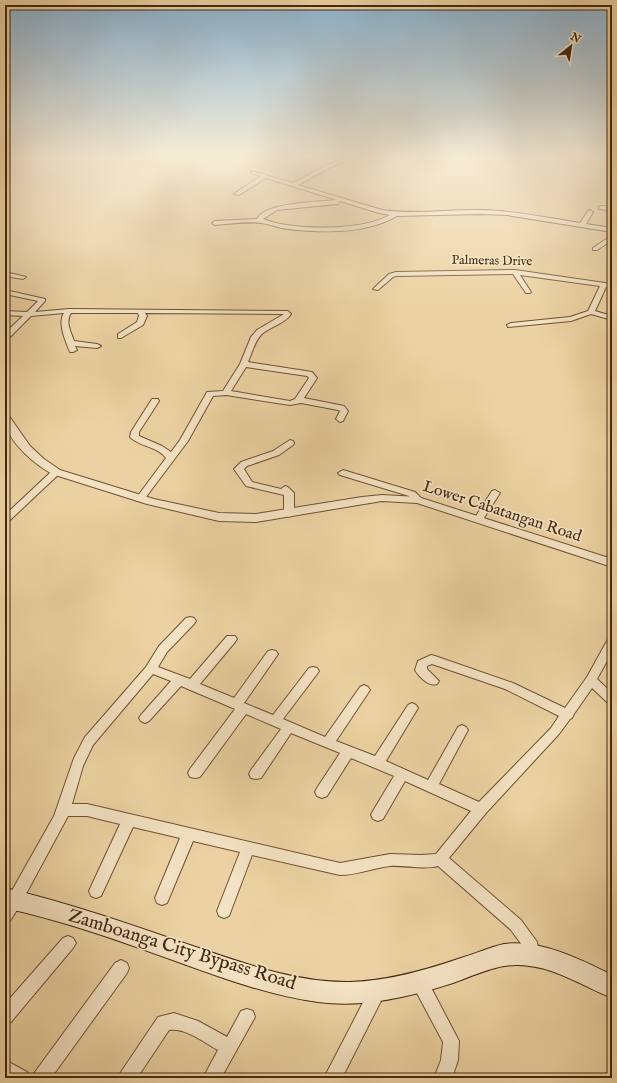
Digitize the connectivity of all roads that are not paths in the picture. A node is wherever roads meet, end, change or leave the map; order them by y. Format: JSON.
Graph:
{"nodes":[{"id":1,"x":299,"y":206,"type":"edge"},
{"id":2,"x":357,"y":206,"type":"edge"},
{"id":3,"x":601,"y":208,"type":"dead end"},
{"id":4,"x":612,"y":209,"type":"edge"},
{"id":5,"x":590,"y":212,"type":"dead end"},
{"id":6,"x":396,"y":214,"type":"junction"},
{"id":7,"x":260,"y":221,"type":"junction"},
{"id":8,"x":215,"y":223,"type":"dead end"},
{"id":9,"x":582,"y":225,"type":"junction"},
{"id":10,"x":612,"y":230,"type":"edge"},
{"id":11,"x":612,"y":237,"type":"edge"},
{"id":12,"x":595,"y":250,"type":"dead end"},
{"id":13,"x":515,"y":272,"type":"junction"},
{"id":14,"x":5,"y":274,"type":"edge"},
{"id":15,"x":23,"y":277,"type":"dead end"},
{"id":16,"x":604,"y":285,"type":"junction"},
{"id":17,"x":612,"y":286,"type":"edge"},
{"id":18,"x":376,"y":289,"type":"dead end"},
{"id":19,"x":5,"y":292,"type":"edge"},
{"id":20,"x":528,"y":292,"type":"dead end"},
{"id":21,"x":69,"y":310,"type":"junction"},
{"id":22,"x":141,"y":311,"type":"junction"},
{"id":23,"x":591,"y":312,"type":"junction"},
{"id":24,"x":5,"y":313,"type":"edge"},
{"id":25,"x":30,"y":314,"type":"junction"},
{"id":26,"x":612,"y":318,"type":"edge"},
{"id":27,"x":511,"y":326,"type":"dead end"},
{"id":28,"x":121,"y":336,"type":"dead end"},
{"id":29,"x":5,"y":337,"type":"edge"},
{"id":30,"x":96,"y":346,"type":"dead end"},
{"id":31,"x":244,"y":364,"type":"junction"},
{"id":32,"x":226,"y":393,"type":"junction"},
{"id":33,"x":299,"y":400,"type":"junction"},
{"id":34,"x":155,"y":401,"type":"dead end"},
{"id":35,"x":5,"y":418,"type":"edge"},
{"id":36,"x":340,"y":419,"type":"dead end"},
{"id":37,"x":290,"y":443,"type":"dead end"},
{"id":38,"x":171,"y":459,"type":"junction"},
{"id":39,"x":56,"y":472,"type":"junction"},
{"id":40,"x":343,"y":473,"type":"dead end"},
{"id":41,"x":274,"y":483,"type":"dead end"},
{"id":42,"x":289,"y":493,"type":"junction"},
{"id":43,"x":495,"y":493,"type":"dead end"},
{"id":44,"x":140,"y":499,"type":"junction"},
{"id":45,"x":418,"y":500,"type":"junction"},
{"id":46,"x":289,"y":514,"type":"junction"},
{"id":47,"x":479,"y":519,"type":"junction"},
{"id":48,"x":5,"y":520,"type":"edge"},
{"id":49,"x":612,"y":563,"type":"edge"},
{"id":50,"x":190,"y":621,"type":"dead end"},
{"id":51,"x":231,"y":638,"type":"dead end"},
{"id":52,"x":612,"y":642,"type":"edge"},
{"id":53,"x":272,"y":654,"type":"dead end"},
{"id":54,"x":151,"y":669,"type":"junction"},
{"id":55,"x":313,"y":671,"type":"dead end"},
{"id":56,"x":178,"y":680,"type":"junction"},
{"id":57,"x":591,"y":680,"type":"junction"},
{"id":58,"x":433,"y":681,"type":"dead end"},
{"id":59,"x":192,"y":685,"type":"junction"},
{"id":60,"x":364,"y":690,"type":"dead end"},
{"id":61,"x":612,"y":700,"type":"edge"},
{"id":62,"x":240,"y":707,"type":"junction"},
{"id":63,"x":412,"y":708,"type":"dead end"},
{"id":64,"x":568,"y":715,"type":"junction"},
{"id":65,"x":145,"y":718,"type":"dead end"},
{"id":66,"x":275,"y":721,"type":"junction"},
{"id":67,"x":289,"y":727,"type":"junction"},
{"id":68,"x":462,"y":730,"type":"dead end"},
{"id":69,"x":328,"y":743,"type":"junction"},
{"id":70,"x":348,"y":751,"type":"junction"},
{"id":71,"x":378,"y":763,"type":"junction"},
{"id":72,"x":195,"y":773,"type":"dead end"},
{"id":73,"x":256,"y":774,"type":"dead end"},
{"id":74,"x":402,"y":775,"type":"junction"},
{"id":75,"x":431,"y":787,"type":"junction"},
{"id":76,"x":322,"y":792,"type":"dead end"},
{"id":77,"x":481,"y":809,"type":"junction"},
{"id":78,"x":64,"y":810,"type":"junction"},
{"id":79,"x":378,"y":815,"type":"dead end"},
{"id":80,"x":129,"y":820,"type":"junction"},
{"id":81,"x":189,"y":834,"type":"junction"},
{"id":82,"x":248,"y":848,"type":"junction"},
{"id":83,"x":440,"y":859,"type":"junction"},
{"id":84,"x":96,"y":891,"type":"dead end"},
{"id":85,"x":162,"y":898,"type":"dead end"},
{"id":86,"x":8,"y":905,"type":"edge"},
{"id":87,"x":224,"y":911,"type":"dead end"},
{"id":88,"x":68,"y":943,"type":"dead end"},
{"id":89,"x":531,"y":954,"type":"junction"},
{"id":90,"x":121,"y":968,"type":"dead end"},
{"id":91,"x":419,"y":982,"type":"junction"},
{"id":92,"x":612,"y":987,"type":"edge"},
{"id":93,"x":379,"y":989,"type":"junction"},
{"id":94,"x":5,"y":1016,"type":"edge"},
{"id":95,"x":247,"y":1017,"type":"dead end"},
{"id":96,"x":229,"y":1047,"type":"junction"},
{"id":97,"x":5,"y":1068,"type":"edge"},
{"id":98,"x":21,"y":1078,"type":"edge"},
{"id":99,"x":41,"y":1078,"type":"edge"},
{"id":100,"x":127,"y":1078,"type":"edge"},
{"id":101,"x":212,"y":1078,"type":"edge"},
{"id":102,"x":333,"y":1078,"type":"edge"},
{"id":103,"x":443,"y":1078,"type":"edge"}],
"edges":[{"from":1,"to":7,"type":"street"},
{"from":2,"to":6,"type":"street"},
{"from":3,"to":4,"type":"street"},
{"from":5,"to":9,"type":"street"},
{"from":6,"to":7,"type":"street"},
{"from":6,"to":9,"type":"street"},
{"from":7,"to":8,"type":"street"},
{"from":9,"to":10,"type":"street"},
{"from":11,"to":12,"type":"street"},
{"from":13,"to":16,"type":"street","name":"Palmeras Drive"},
{"from":13,"to":18,"type":"street","name":"Palmeras Drive"},
{"from":13,"to":20,"type":"street"},
{"from":14,"to":15,"type":"street"},
{"from":16,"to":17,"type":"street","name":"Palmeras Drive"},
{"from":16,"to":23,"type":"street"},
{"from":19,"to":25,"type":"street"},
{"from":21,"to":22,"type":"street"},
{"from":21,"to":25,"type":"street"},
{"from":21,"to":30,"type":"street"},
{"from":22,"to":28,"type":"street"},
{"from":22,"to":31,"type":"street"},
{"from":23,"to":26,"type":"street"},
{"from":23,"to":27,"type":"street"},
{"from":24,"to":25,"type":"street"},
{"from":25,"to":29,"type":"street"},
{"from":31,"to":32,"type":"street"},
{"from":31,"to":33,"type":"street"},
{"from":32,"to":33,"type":"street"},
{"from":32,"to":38,"type":"street"},
{"from":33,"to":36,"type":"street"},
{"from":34,"to":38,"type":"street"},
{"from":35,"to":39,"type":"street","name":"Lower Cabatangan Road"},
{"from":37,"to":42,"type":"street"},
{"from":38,"to":44,"type":"street"},
{"from":39,"to":44,"type":"street","name":"Lower Cabatangan Road"},
{"from":39,"to":48,"type":"street"},
{"from":40,"to":45,"type":"street"},
{"from":41,"to":42,"type":"street"},
{"from":42,"to":46,"type":"street"},
{"from":43,"to":47,"type":"street"},
{"from":44,"to":46,"type":"street","name":"Lower Cabatangan Road"},
{"from":45,"to":46,"type":"street","name":"Lower Cabatangan Road"},
{"from":45,"to":47,"type":"street","name":"Lower Cabatangan Road"},
{"from":47,"to":49,"type":"street","name":"Lower Cabatangan Road"},
{"from":50,"to":54,"type":"street"},
{"from":51,"to":59,"type":"street"},
{"from":52,"to":57,"type":"street"},
{"from":53,"to":62,"type":"street"},
{"from":54,"to":56,"type":"street"},
{"from":54,"to":78,"type":"street"},
{"from":55,"to":66,"type":"street"},
{"from":56,"to":59,"type":"street"},
{"from":56,"to":65,"type":"street"},
{"from":57,"to":61,"type":"street"},
{"from":57,"to":64,"type":"street"},
{"from":58,"to":64,"type":"street"},
{"from":59,"to":62,"type":"street"},
{"from":60,"to":69,"type":"street"},
{"from":62,"to":66,"type":"street"},
{"from":62,"to":72,"type":"street"},
{"from":63,"to":71,"type":"street"},
{"from":64,"to":77,"type":"street"},
{"from":66,"to":67,"type":"street"},
{"from":67,"to":69,"type":"street"},
{"from":67,"to":73,"type":"street"},
{"from":68,"to":75,"type":"street"},
{"from":69,"to":70,"type":"street"},
{"from":70,"to":71,"type":"street"},
{"from":70,"to":76,"type":"street"},
{"from":71,"to":74,"type":"street"},
{"from":74,"to":75,"type":"street"},
{"from":74,"to":79,"type":"street"},
{"from":75,"to":77,"type":"street"},
{"from":77,"to":83,"type":"street"},
{"from":78,"to":80,"type":"street"},
{"from":78,"to":86,"type":"street"},
{"from":80,"to":81,"type":"street"},
{"from":80,"to":84,"type":"street"},
{"from":81,"to":82,"type":"street"},
{"from":81,"to":85,"type":"street"},
{"from":82,"to":83,"type":"street"},
{"from":82,"to":87,"type":"street"},
{"from":83,"to":89,"type":"street"},
{"from":86,"to":93,"type":"main road","name":"Zamboanga City Bypass Road"},
{"from":88,"to":94,"type":"street"},
{"from":89,"to":91,"type":"main road","name":"Zamboanga City Bypass Road"},
{"from":89,"to":92,"type":"main road","name":"Zamboanga City Bypass Road"},
{"from":90,"to":99,"type":"street"},
{"from":91,"to":93,"type":"main road","name":"Zamboanga City Bypass Road"},
{"from":91,"to":103,"type":"street"},
{"from":93,"to":102,"type":"street"},
{"from":95,"to":96,"type":"street"},
{"from":96,"to":100,"type":"street"},
{"from":96,"to":101,"type":"street"},
{"from":97,"to":98,"type":"street"}]}
